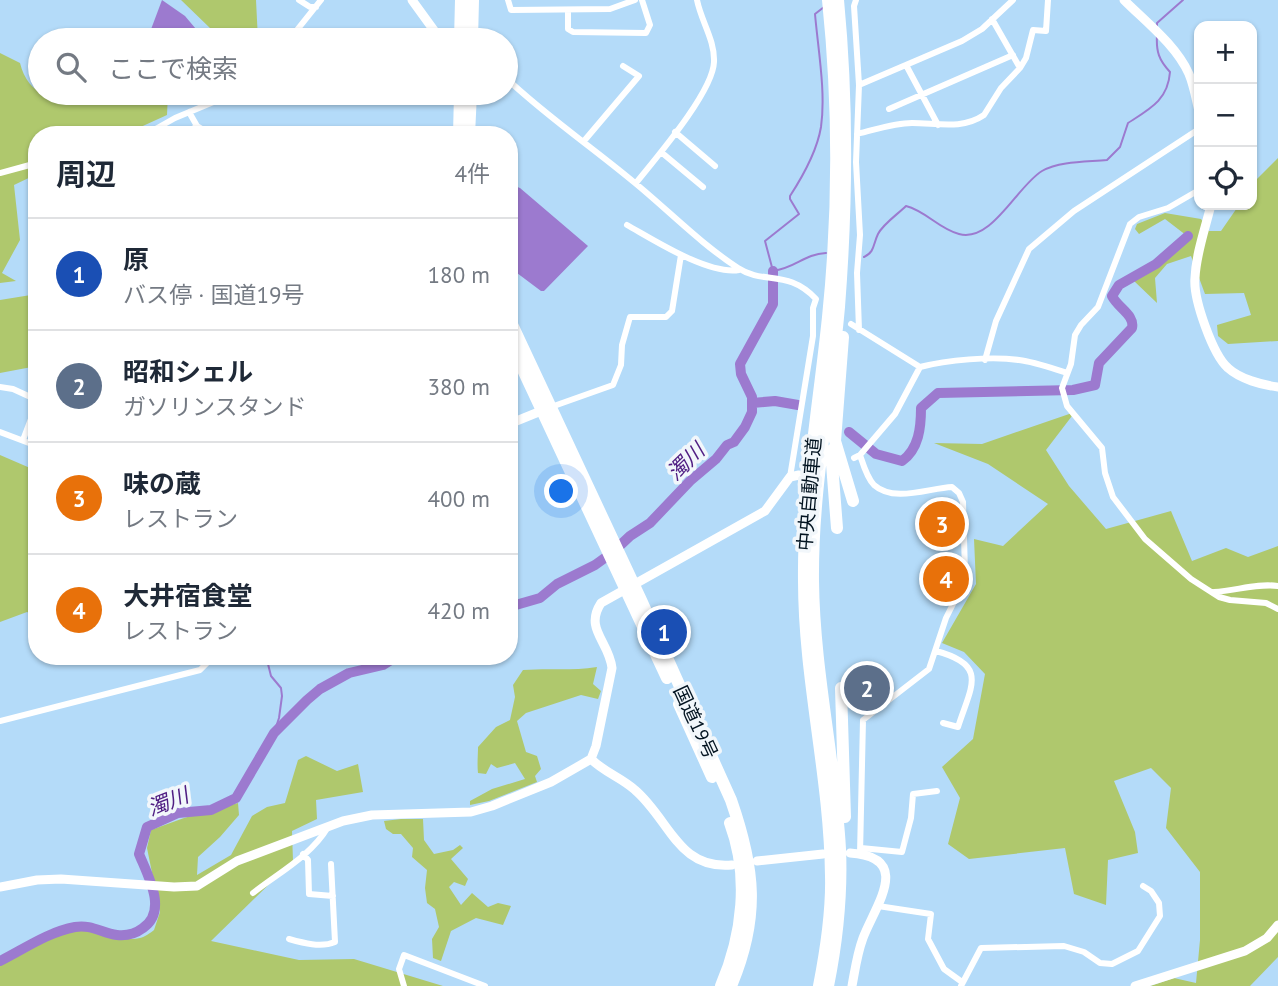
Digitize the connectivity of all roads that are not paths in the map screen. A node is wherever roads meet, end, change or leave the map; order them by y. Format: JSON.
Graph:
{"nodes":[{"id":1,"x":299,"y":0,"type":"edge"},
{"id":2,"x":321,"y":0,"type":"edge"},
{"id":3,"x":412,"y":0,"type":"edge"},
{"id":4,"x":461,"y":0,"type":"edge"},
{"id":5,"x":473,"y":0,"type":"edge"},
{"id":6,"x":508,"y":0,"type":"edge"},
{"id":7,"x":635,"y":0,"type":"edge"},
{"id":8,"x":642,"y":0,"type":"edge"},
{"id":9,"x":697,"y":0,"type":"edge"},
{"id":10,"x":856,"y":0,"type":"edge"},
{"id":11,"x":1013,"y":0,"type":"edge"},
{"id":12,"x":1048,"y":0,"type":"edge"},
{"id":13,"x":1124,"y":0,"type":"edge"},
{"id":14,"x":833,"y":3,"type":"edge"},
{"id":15,"x":316,"y":7,"type":"junction"},
{"id":16,"x":568,"y":10,"type":"junction"},
{"id":17,"x":992,"y":19,"type":"junction"},
{"id":18,"x":299,"y":28,"type":"edge"},
{"id":19,"x":432,"y":28,"type":"edge"},
{"id":20,"x":460,"y":28,"type":"edge"},
{"id":21,"x":472,"y":28,"type":"edge"},
{"id":22,"x":1013,"y":55,"type":"junction"},
{"id":23,"x":906,"y":65,"type":"junction"},
{"id":24,"x":623,"y":66,"type":"dead end"},
{"id":25,"x":1020,"y":68,"type":"junction"},
{"id":26,"x":859,"y":85,"type":"junction"},
{"id":27,"x":518,"y":89,"type":"edge"},
{"id":28,"x":1194,"y":94,"type":"edge"},
{"id":29,"x":922,"y":95,"type":"junction"},
{"id":30,"x":207,"y":105,"type":"edge"},
{"id":31,"x":460,"y":105,"type":"edge"},
{"id":32,"x":470,"y":105,"type":"edge"},
{"id":33,"x":889,"y":109,"type":"dead end"},
{"id":34,"x":189,"y":113,"type":"junction"},
{"id":35,"x":938,"y":125,"type":"junction"},
{"id":36,"x":163,"y":126,"type":"edge"},
{"id":37,"x":197,"y":126,"type":"edge"},
{"id":38,"x":459,"y":126,"type":"edge"},
{"id":39,"x":469,"y":126,"type":"edge"},
{"id":40,"x":675,"y":132,"type":"junction"},
{"id":41,"x":1194,"y":132,"type":"edge"},
{"id":42,"x":857,"y":134,"type":"junction"},
{"id":43,"x":584,"y":141,"type":"junction"},
{"id":44,"x":661,"y":152,"type":"junction"},
{"id":45,"x":28,"y":165,"type":"edge"},
{"id":46,"x":715,"y":166,"type":"dead end"},
{"id":47,"x":0,"y":173,"type":"edge"},
{"id":48,"x":636,"y":183,"type":"junction"},
{"id":49,"x":703,"y":187,"type":"dead end"},
{"id":50,"x":1194,"y":193,"type":"edge"},
{"id":51,"x":845,"y":207,"type":"junction"},
{"id":52,"x":1210,"y":210,"type":"edge"},
{"id":53,"x":627,"y":225,"type":"dead end"},
{"id":54,"x":681,"y":255,"type":"junction"},
{"id":55,"x":739,"y":270,"type":"junction"},
{"id":56,"x":851,"y":324,"type":"dead end"},
{"id":57,"x":859,"y":330,"type":"junction"},
{"id":58,"x":518,"y":340,"type":"edge"},
{"id":59,"x":518,"y":357,"type":"edge"},
{"id":60,"x":985,"y":359,"type":"junction"},
{"id":61,"x":920,"y":367,"type":"junction"},
{"id":62,"x":1067,"y":373,"type":"junction"},
{"id":63,"x":0,"y":387,"type":"edge"},
{"id":64,"x":1278,"y":387,"type":"edge"},
{"id":65,"x":28,"y":397,"type":"edge"},
{"id":66,"x":546,"y":409,"type":"junction"},
{"id":67,"x":518,"y":420,"type":"edge"},
{"id":68,"x":28,"y":426,"type":"edge"},
{"id":69,"x":0,"y":432,"type":"edge"},
{"id":70,"x":23,"y":440,"type":"junction"},
{"id":71,"x":835,"y":441,"type":"junction"},
{"id":72,"x":28,"y":442,"type":"edge"},
{"id":73,"x":795,"y":476,"type":"joint"},
{"id":74,"x":853,"y":501,"type":"dead end"},
{"id":75,"x":837,"y":528,"type":"dead end"},
{"id":76,"x":1278,"y":586,"type":"edge"},
{"id":77,"x":629,"y":588,"type":"junction"},
{"id":78,"x":1212,"y":592,"type":"junction"},
{"id":79,"x":1278,"y":609,"type":"edge"},
{"id":80,"x":936,"y":651,"type":"junction"},
{"id":81,"x":205,"y":665,"type":"edge"},
{"id":82,"x":841,"y":688,"type":"dead end"},
{"id":83,"x":0,"y":721,"type":"edge"},
{"id":84,"x":943,"y":723,"type":"dead end"},
{"id":85,"x":591,"y":759,"type":"junction"},
{"id":86,"x":937,"y":791,"type":"dead end"},
{"id":87,"x":329,"y":825,"type":"junction"},
{"id":88,"x":857,"y":852,"type":"junction"},
{"id":89,"x":823,"y":854,"type":"dead end"},
{"id":90,"x":303,"y":855,"type":"junction"},
{"id":91,"x":757,"y":861,"type":"dead end"},
{"id":92,"x":331,"y":864,"type":"dead end"},
{"id":93,"x":732,"y":865,"type":"dead end"},
{"id":94,"x":1143,"y":886,"type":"dead end"},
{"id":95,"x":0,"y":887,"type":"edge"},
{"id":96,"x":253,"y":893,"type":"dead end"},
{"id":97,"x":333,"y":896,"type":"junction"},
{"id":98,"x":878,"y":906,"type":"junction"},
{"id":99,"x":1278,"y":925,"type":"edge"},
{"id":100,"x":289,"y":939,"type":"dead end"},
{"id":101,"x":961,"y":984,"type":"edge"},
{"id":102,"x":404,"y":986,"type":"edge"},
{"id":103,"x":485,"y":986,"type":"edge"},
{"id":104,"x":720,"y":986,"type":"edge"},
{"id":105,"x":731,"y":986,"type":"edge"},
{"id":106,"x":818,"y":986,"type":"edge"},
{"id":107,"x":830,"y":986,"type":"edge"},
{"id":108,"x":852,"y":986,"type":"edge"},
{"id":109,"x":1135,"y":986,"type":"edge"}],
"edges":[{"from":1,"to":15,"type":"street"},
{"from":2,"to":15,"type":"street"},
{"from":3,"to":19,"type":"street"},
{"from":4,"to":20,"type":"highway"},
{"from":5,"to":21,"type":"highway"},
{"from":6,"to":16,"type":"street"},
{"from":7,"to":16,"type":"street"},
{"from":8,"to":16,"type":"street"},
{"from":9,"to":40,"type":"street"},
{"from":10,"to":26,"type":"street"},
{"from":11,"to":17,"type":"street"},
{"from":12,"to":25,"type":"street"},
{"from":13,"to":28,"type":"street"},
{"from":14,"to":51,"type":"highway","name":"中央自動車道"},
{"from":14,"to":106,"type":"highway","name":"中央自動車道"},
{"from":15,"to":18,"type":"street"},
{"from":17,"to":22,"type":"street"},
{"from":17,"to":23,"type":"street"},
{"from":22,"to":25,"type":"street"},
{"from":22,"to":29,"type":"street"},
{"from":23,"to":26,"type":"street"},
{"from":23,"to":29,"type":"street"},
{"from":24,"to":43,"type":"street"},
{"from":25,"to":35,"type":"street"},
{"from":26,"to":42,"type":"street"},
{"from":27,"to":43,"type":"street"},
{"from":29,"to":33,"type":"street"},
{"from":29,"to":35,"type":"street"},
{"from":30,"to":34,"type":"street"},
{"from":31,"to":38,"type":"highway"},
{"from":32,"to":39,"type":"highway"},
{"from":34,"to":36,"type":"street"},
{"from":34,"to":37,"type":"street"},
{"from":35,"to":42,"type":"street"},
{"from":40,"to":44,"type":"street"},
{"from":40,"to":46,"type":"street"},
{"from":41,"to":60,"type":"street"},
{"from":42,"to":57,"type":"street"},
{"from":43,"to":48,"type":"street"},
{"from":44,"to":48,"type":"street"},
{"from":44,"to":49,"type":"street"},
{"from":45,"to":47,"type":"street"},
{"from":48,"to":55,"type":"street"},
{"from":50,"to":62,"type":"street"},
{"from":51,"to":71,"type":"highway"},
{"from":51,"to":107,"type":"highway","name":"中央自動車道"},
{"from":52,"to":64,"type":"street"},
{"from":53,"to":54,"type":"street"},
{"from":54,"to":55,"type":"street"},
{"from":54,"to":66,"type":"street"},
{"from":55,"to":73,"type":"street"},
{"from":56,"to":57,"type":"street"},
{"from":57,"to":61,"type":"street"},
{"from":58,"to":66,"type":"highway","name":"国道19号"},
{"from":59,"to":66,"type":"highway","name":"国道19号"},
{"from":60,"to":61,"type":"street"},
{"from":60,"to":62,"type":"street"},
{"from":61,"to":80,"type":"street"},
{"from":62,"to":78,"type":"street"},
{"from":63,"to":65,"type":"street"},
{"from":66,"to":67,"type":"street"},
{"from":66,"to":77,"type":"highway","name":"国道19号"},
{"from":68,"to":70,"type":"street"},
{"from":69,"to":70,"type":"street"},
{"from":70,"to":72,"type":"street"},
{"from":71,"to":74,"type":"highway"},
{"from":71,"to":75,"type":"highway"},
{"from":73,"to":77,"type":"street"},
{"from":76,"to":78,"type":"street"},
{"from":77,"to":85,"type":"street"},
{"from":77,"to":104,"type":"highway","name":"国道19号"},
{"from":77,"to":105,"type":"highway","name":"国道19号"},
{"from":78,"to":79,"type":"street"},
{"from":80,"to":84,"type":"street"},
{"from":80,"to":88,"type":"street"},
{"from":81,"to":83,"type":"street"},
{"from":82,"to":107,"type":"highway"},
{"from":85,"to":87,"type":"street"},
{"from":85,"to":93,"type":"street"},
{"from":86,"to":88,"type":"street"},
{"from":87,"to":90,"type":"street"},
{"from":87,"to":95,"type":"street"},
{"from":88,"to":98,"type":"street"},
{"from":89,"to":91,"type":"street"},
{"from":90,"to":96,"type":"street"},
{"from":90,"to":97,"type":"street"},
{"from":92,"to":97,"type":"street"},
{"from":94,"to":101,"type":"street"},
{"from":97,"to":100,"type":"street"},
{"from":98,"to":101,"type":"street"},
{"from":98,"to":108,"type":"street"},
{"from":99,"to":109,"type":"street"},
{"from":102,"to":103,"type":"street"}]}
